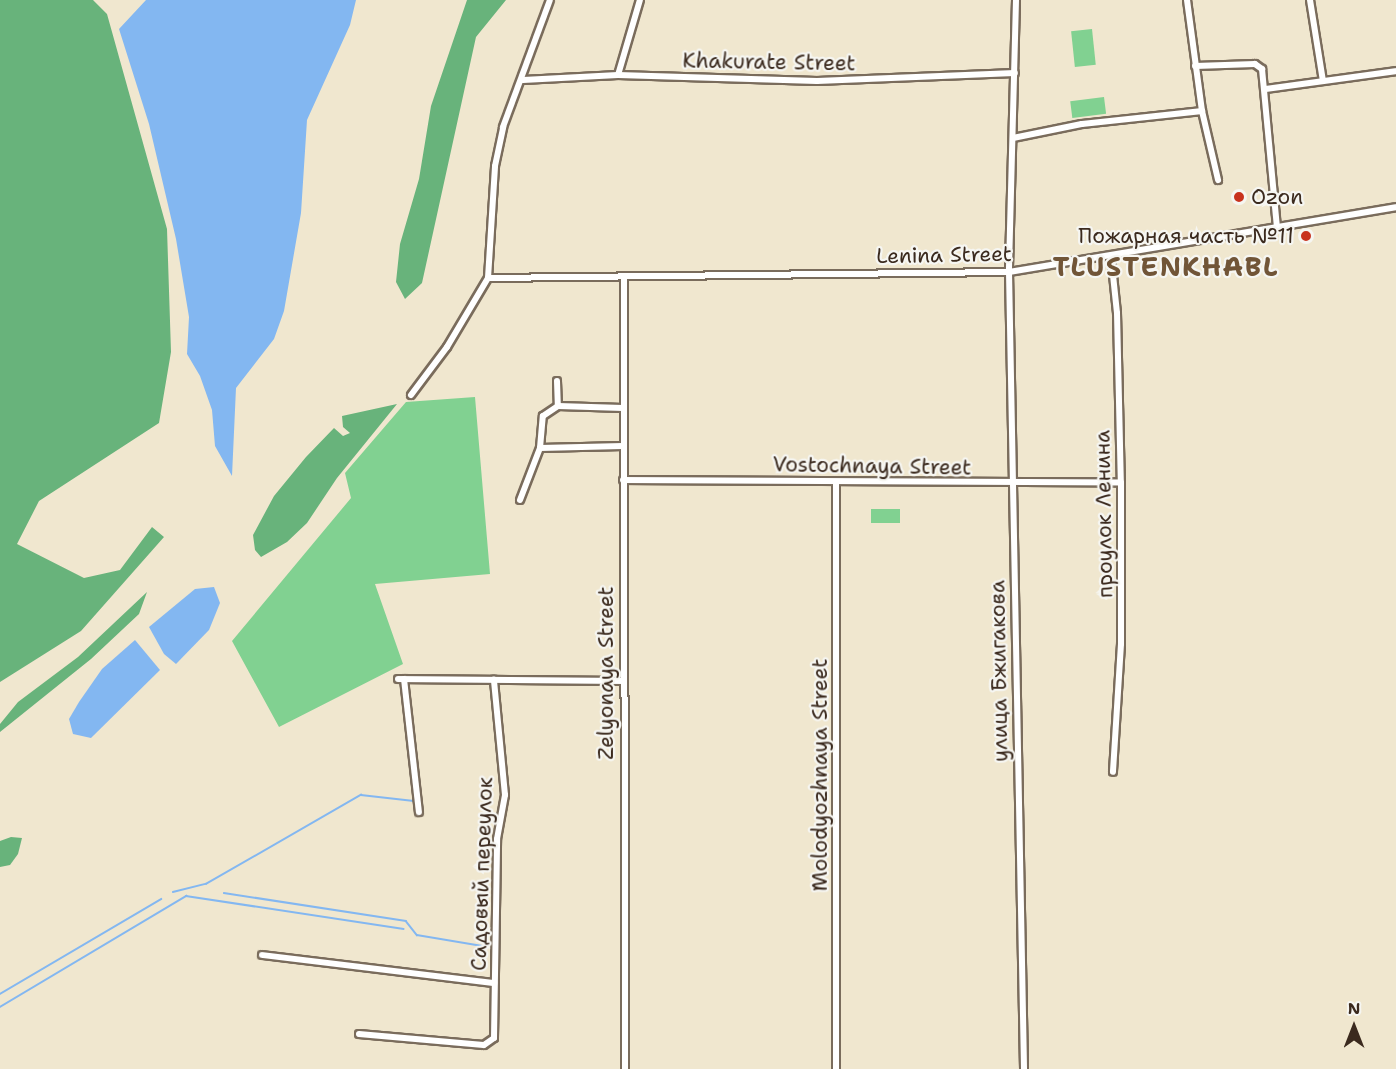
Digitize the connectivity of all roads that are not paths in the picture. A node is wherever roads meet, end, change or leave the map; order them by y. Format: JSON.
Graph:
{"nodes":[{"id":1,"x":550,"y":0,"type":"edge"},
{"id":2,"x":640,"y":0,"type":"edge"},
{"id":3,"x":1016,"y":0,"type":"edge"},
{"id":4,"x":1187,"y":0,"type":"edge"},
{"id":5,"x":1310,"y":0,"type":"edge"},
{"id":6,"x":1195,"y":66,"type":"junction"},
{"id":7,"x":1396,"y":70,"type":"edge"},
{"id":8,"x":1015,"y":73,"type":"junction"},
{"id":9,"x":618,"y":75,"type":"junction"},
{"id":10,"x":523,"y":80,"type":"junction"},
{"id":11,"x":1323,"y":81,"type":"junction"},
{"id":12,"x":1265,"y":89,"type":"junction"},
{"id":13,"x":1202,"y":111,"type":"junction"},
{"id":14,"x":1013,"y":138,"type":"junction"},
{"id":15,"x":1218,"y":180,"type":"dead end"},
{"id":16,"x":1396,"y":207,"type":"edge"},
{"id":17,"x":1277,"y":227,"type":"junction"},
{"id":18,"x":1111,"y":256,"type":"junction"},
{"id":19,"x":1009,"y":272,"type":"junction"},
{"id":20,"x":624,"y":277,"type":"junction"},
{"id":21,"x":489,"y":278,"type":"junction"},
{"id":22,"x":557,"y":381,"type":"dead end"},
{"id":23,"x":411,"y":395,"type":"dead end"},
{"id":24,"x":558,"y":406,"type":"junction"},
{"id":25,"x":623,"y":408,"type":"junction"},
{"id":26,"x":622,"y":446,"type":"junction"},
{"id":27,"x":540,"y":448,"type":"junction"},
{"id":28,"x":623,"y":480,"type":"junction"},
{"id":29,"x":836,"y":482,"type":"junction"},
{"id":30,"x":1121,"y":483,"type":"junction"},
{"id":31,"x":1011,"y":485,"type":"junction"},
{"id":32,"x":520,"y":500,"type":"dead end"},
{"id":33,"x":494,"y":680,"type":"junction"},
{"id":34,"x":622,"y":681,"type":"junction"},
{"id":35,"x":1113,"y":772,"type":"dead end"},
{"id":36,"x":418,"y":812,"type":"dead end"},
{"id":37,"x":262,"y":955,"type":"dead end"},
{"id":38,"x":494,"y":983,"type":"junction"},
{"id":39,"x":359,"y":1034,"type":"dead end"},
{"id":40,"x":625,"y":1069,"type":"edge"},
{"id":41,"x":836,"y":1069,"type":"edge"},
{"id":42,"x":1024,"y":1069,"type":"edge"}],
"edges":[{"from":1,"to":10,"type":"street"},
{"from":2,"to":9,"type":"street"},
{"from":3,"to":8,"type":"street","name":"улица Бжигакова"},
{"from":4,"to":6,"type":"street"},
{"from":5,"to":11,"type":"street"},
{"from":6,"to":12,"type":"street"},
{"from":6,"to":13,"type":"street"},
{"from":7,"to":11,"type":"street"},
{"from":8,"to":9,"type":"street","name":"Khakurate Street"},
{"from":8,"to":14,"type":"street","name":"улица Бжигакова"},
{"from":9,"to":10,"type":"street","name":"Khakurate Street"},
{"from":10,"to":21,"type":"street"},
{"from":11,"to":12,"type":"street"},
{"from":12,"to":17,"type":"street"},
{"from":13,"to":14,"type":"street"},
{"from":13,"to":15,"type":"street"},
{"from":14,"to":19,"type":"street","name":"улица Бжигакова"},
{"from":16,"to":17,"type":"street","name":"Lenina Street"},
{"from":17,"to":18,"type":"street","name":"Lenina Street"},
{"from":18,"to":19,"type":"street","name":"Lenina Street"},
{"from":18,"to":30,"type":"street","name":"проулок Ленина"},
{"from":19,"to":20,"type":"street","name":"Lenina Street"},
{"from":19,"to":31,"type":"street","name":"улица Бжигакова"},
{"from":20,"to":21,"type":"street","name":"Lenina Street"},
{"from":20,"to":25,"type":"street","name":"Zelyonaya Street"},
{"from":21,"to":23,"type":"street"},
{"from":22,"to":24,"type":"street"},
{"from":24,"to":25,"type":"street"},
{"from":24,"to":27,"type":"street"},
{"from":25,"to":26,"type":"street","name":"Zelyonaya Street"},
{"from":26,"to":27,"type":"street"},
{"from":26,"to":28,"type":"street","name":"Zelyonaya Street"},
{"from":27,"to":32,"type":"street"},
{"from":28,"to":29,"type":"street","name":"Vostochnaya Street"},
{"from":28,"to":34,"type":"street","name":"Zelyonaya Street"},
{"from":29,"to":31,"type":"street","name":"Vostochnaya Street"},
{"from":29,"to":41,"type":"street","name":"Molodyozhnaya Street"},
{"from":30,"to":31,"type":"street","name":"Vostochnaya Street"},
{"from":30,"to":35,"type":"street","name":"проулок Ленина"},
{"from":31,"to":42,"type":"street","name":"улица Бжигакова"},
{"from":33,"to":34,"type":"street"},
{"from":33,"to":36,"type":"street"},
{"from":33,"to":38,"type":"street","name":"Садовый переулок"},
{"from":34,"to":40,"type":"street","name":"Zelyonaya Street"},
{"from":37,"to":38,"type":"street"},
{"from":38,"to":39,"type":"street","name":"Садовый переулок"}]}
